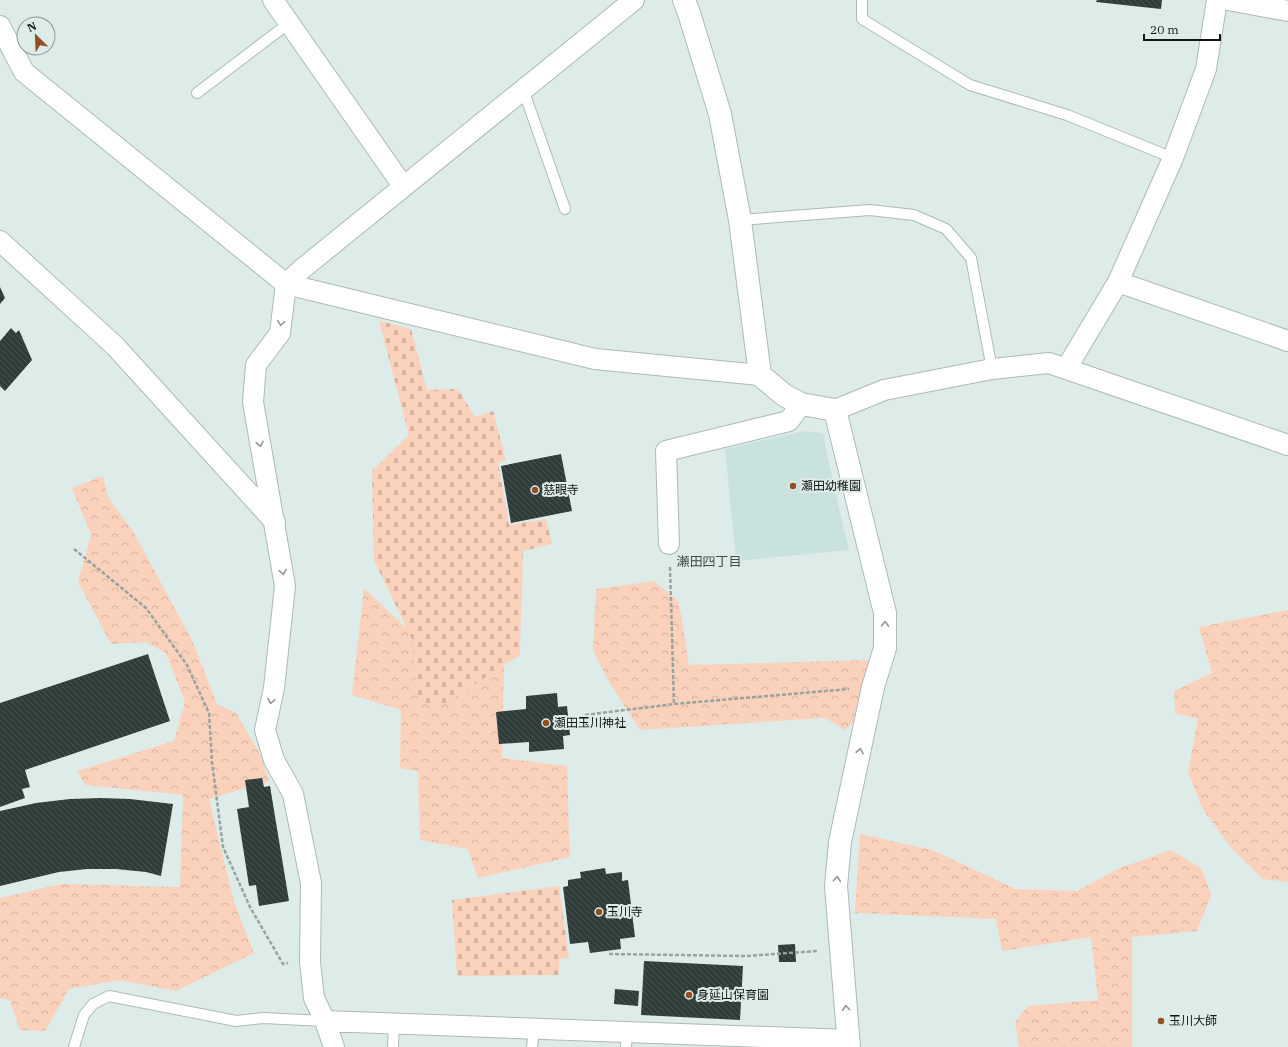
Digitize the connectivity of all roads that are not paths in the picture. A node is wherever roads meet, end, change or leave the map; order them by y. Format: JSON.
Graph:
{"nodes":[{"id":1,"x":634,"y":0,"type":"edge"},
{"id":2,"x":684,"y":0,"type":"edge"},
{"id":3,"x":862,"y":0,"type":"edge"},
{"id":4,"x":1217,"y":0,"type":"edge"},
{"id":5,"x":1228,"y":0,"type":"edge"},
{"id":6,"x":276,"y":1,"type":"edge"},
{"id":7,"x":1288,"y":11,"type":"edge"},
{"id":8,"x":289,"y":23,"type":"junction"},
{"id":9,"x":0,"y":26,"type":"edge"},
{"id":10,"x":523,"y":89,"type":"junction"},
{"id":11,"x":197,"y":93,"type":"dead end"},
{"id":12,"x":1173,"y":158,"type":"junction"},
{"id":13,"x":404,"y":186,"type":"junction"},
{"id":14,"x":565,"y":209,"type":"dead end"},
{"id":15,"x":740,"y":220,"type":"junction"},
{"id":16,"x":0,"y":241,"type":"edge"},
{"id":17,"x":1118,"y":282,"type":"junction"},
{"id":18,"x":286,"y":284,"type":"junction"},
{"id":19,"x":1288,"y":341,"type":"edge"},
{"id":20,"x":992,"y":369,"type":"junction"},
{"id":21,"x":1066,"y":369,"type":"junction"},
{"id":22,"x":760,"y":374,"type":"junction"},
{"id":23,"x":801,"y":404,"type":"junction"},
{"id":24,"x":835,"y":410,"type":"junction"},
{"id":25,"x":1288,"y":444,"type":"edge"},
{"id":26,"x":275,"y":522,"type":"junction"},
{"id":27,"x":670,"y":544,"type":"road end"},
{"id":28,"x":325,"y":1021,"type":"junction"},
{"id":29,"x":394,"y":1024,"type":"junction"},
{"id":30,"x":533,"y":1038,"type":"edge"},
{"id":31,"x":627,"y":1040,"type":"edge"},
{"id":32,"x":715,"y":1042,"type":"edge"},
{"id":33,"x":848,"y":1044,"type":"edge"},
{"id":34,"x":74,"y":1047,"type":"edge"},
{"id":35,"x":334,"y":1047,"type":"edge"},
{"id":36,"x":393,"y":1047,"type":"edge"}],
"edges":[{"from":1,"to":10,"type":"street"},
{"from":2,"to":15,"type":"street"},
{"from":3,"to":12,"type":"lane"},
{"from":4,"to":12,"type":"street"},
{"from":5,"to":7,"type":"street"},
{"from":6,"to":8,"type":"street"},
{"from":8,"to":11,"type":"lane"},
{"from":8,"to":13,"type":"street"},
{"from":9,"to":18,"type":"street"},
{"from":10,"to":13,"type":"street"},
{"from":10,"to":14,"type":"lane"},
{"from":12,"to":17,"type":"street"},
{"from":13,"to":18,"type":"street"},
{"from":15,"to":20,"type":"lane"},
{"from":15,"to":22,"type":"street"},
{"from":16,"to":26,"type":"street"},
{"from":17,"to":19,"type":"street"},
{"from":17,"to":21,"type":"street"},
{"from":18,"to":22,"type":"street"},
{"from":18,"to":26,"type":"street","one_way":true},
{"from":20,"to":21,"type":"street"},
{"from":20,"to":24,"type":"street"},
{"from":21,"to":25,"type":"street"},
{"from":22,"to":23,"type":"street"},
{"from":23,"to":24,"type":"street"},
{"from":23,"to":27,"type":"street"},
{"from":33,"to":24,"type":"street","one_way":true},
{"from":26,"to":28,"type":"street","one_way":true},
{"from":28,"to":29,"type":"street"},
{"from":28,"to":34,"type":"lane"},
{"from":28,"to":35,"type":"street"},
{"from":29,"to":30,"type":"street"},
{"from":29,"to":36,"type":"lane"},
{"from":30,"to":31,"type":"street"},
{"from":31,"to":32,"type":"street"},
{"from":32,"to":33,"type":"street"}]}
